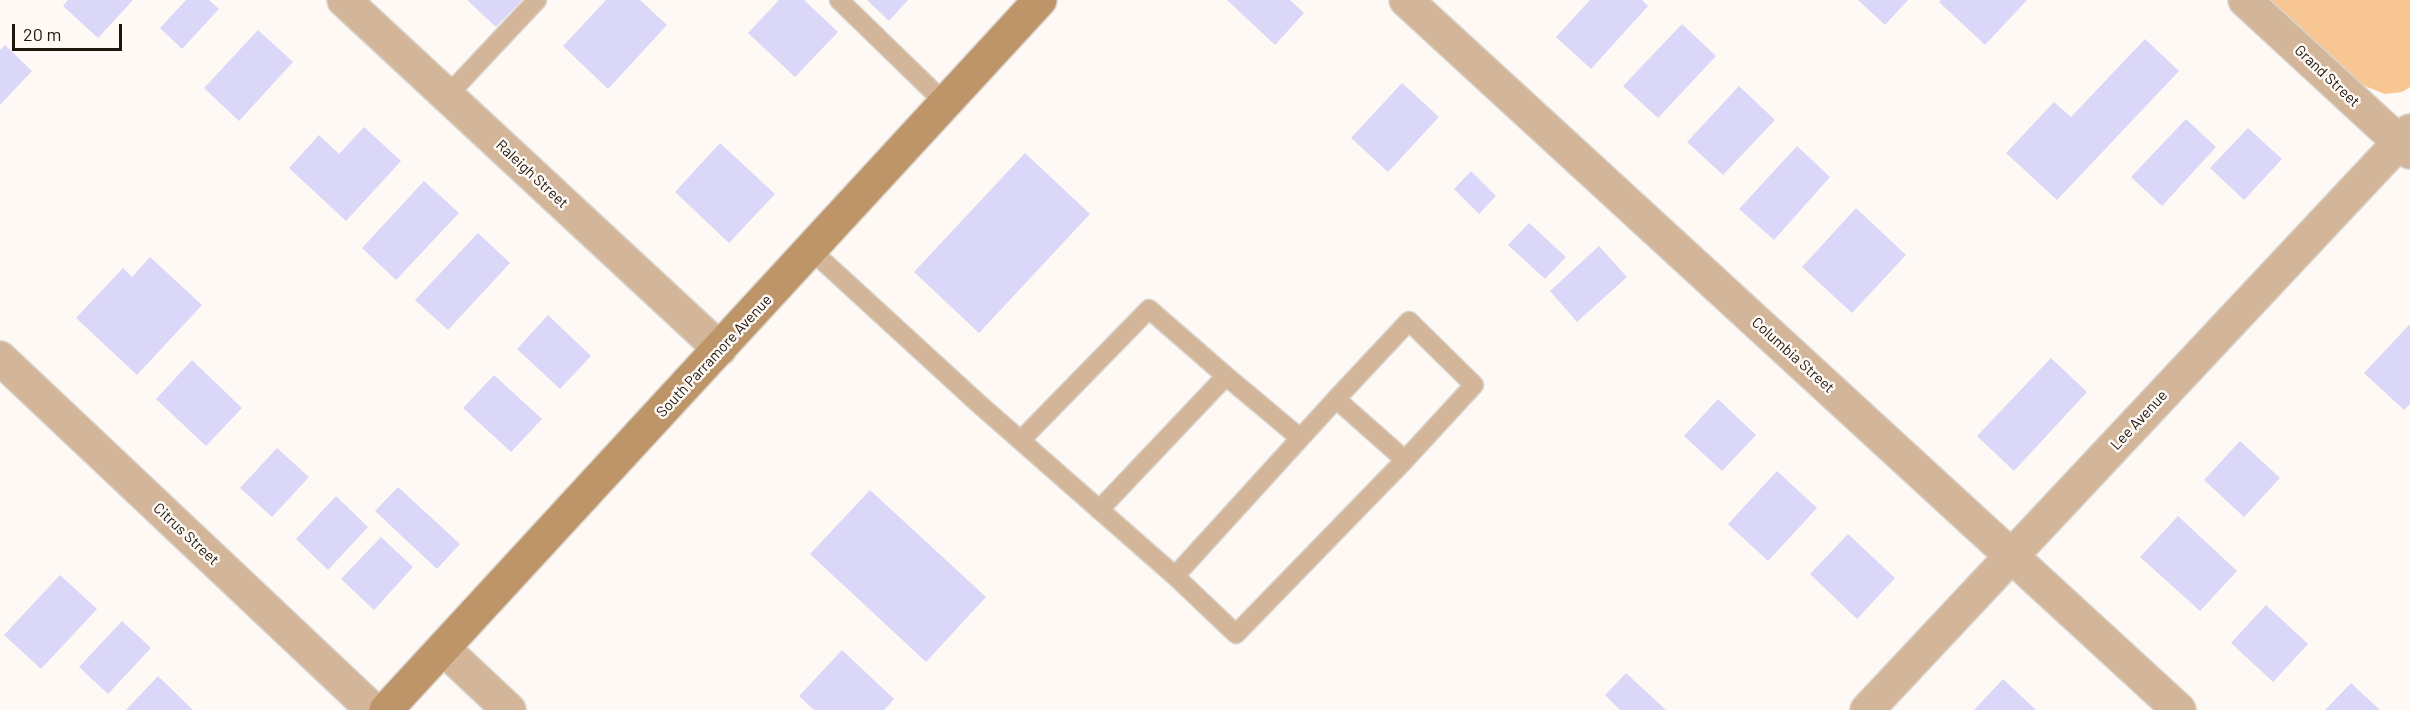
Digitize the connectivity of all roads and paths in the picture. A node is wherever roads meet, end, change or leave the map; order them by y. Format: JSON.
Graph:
{"nodes":[{"id":1,"x":344,"y":0,"type":"edge"},
{"id":2,"x":537,"y":0,"type":"edge"},
{"id":3,"x":839,"y":0,"type":"edge"},
{"id":4,"x":1040,"y":0,"type":"edge"},
{"id":5,"x":1406,"y":0,"type":"edge"},
{"id":6,"x":2244,"y":0,"type":"edge"},
{"id":7,"x":447,"y":96,"type":"junction"},
{"id":8,"x":945,"y":103,"type":"junction"},
{"id":9,"x":2407,"y":142,"type":"edge"},
{"id":10,"x":811,"y":250,"type":"junction"},
{"id":11,"x":720,"y":349,"type":"junction"},
{"id":12,"x":0,"y":358,"type":"edge"},
{"id":13,"x":1226,"y":376,"type":"junction"},
{"id":14,"x":1336,"y":399,"type":"junction"},
{"id":15,"x":1300,"y":438,"type":"junction"},
{"id":16,"x":1021,"y":440,"type":"junction"},
{"id":17,"x":1405,"y":460,"type":"junction"},
{"id":18,"x":1099,"y":510,"type":"junction"},
{"id":19,"x":2012,"y":556,"type":"junction"},
{"id":20,"x":1175,"y":576,"type":"junction"},
{"id":21,"x":443,"y":648,"type":"junction"},
{"id":22,"x":373,"y":710,"type":"edge"},
{"id":23,"x":386,"y":710,"type":"edge"},
{"id":24,"x":509,"y":710,"type":"edge"},
{"id":25,"x":1868,"y":710,"type":"edge"},
{"id":26,"x":2179,"y":710,"type":"edge"}],
"edges":[{"from":1,"to":7,"type":"street","name":"Raleigh Street"},
{"from":2,"to":7,"type":"lane"},
{"from":3,"to":8,"type":"lane"},
{"from":4,"to":8,"type":"street","name":"South Parramore Avenue"},
{"from":5,"to":19,"type":"street","name":"Columbia Street"},
{"from":6,"to":9,"type":"street","name":"Grand Street"},
{"from":7,"to":11,"type":"street","name":"Raleigh Street"},
{"from":8,"to":10,"type":"street","name":"South Parramore Avenue"},
{"from":9,"to":19,"type":"street","name":"Lee Avenue"},
{"from":10,"to":11,"type":"street","name":"South Parramore Avenue"},
{"from":10,"to":16,"type":"lane"},
{"from":11,"to":21,"type":"street","name":"South Parramore Avenue"},
{"from":12,"to":22,"type":"street","name":"Citrus Street"},
{"from":13,"to":15,"type":"lane"},
{"from":13,"to":16,"type":"lane"},
{"from":13,"to":18,"type":"lane"},
{"from":14,"to":15,"type":"lane"},
{"from":14,"to":17,"type":"lane"},
{"from":14,"to":17,"type":"lane"},
{"from":15,"to":20,"type":"lane"},
{"from":16,"to":18,"type":"lane"},
{"from":17,"to":20,"type":"lane"},
{"from":18,"to":20,"type":"lane"},
{"from":19,"to":25,"type":"street","name":"Lee Avenue"},
{"from":19,"to":26,"type":"street","name":"Columbia Street"},
{"from":21,"to":23,"type":"street","name":"South Parramore Avenue"},
{"from":21,"to":24,"type":"street"}]}
